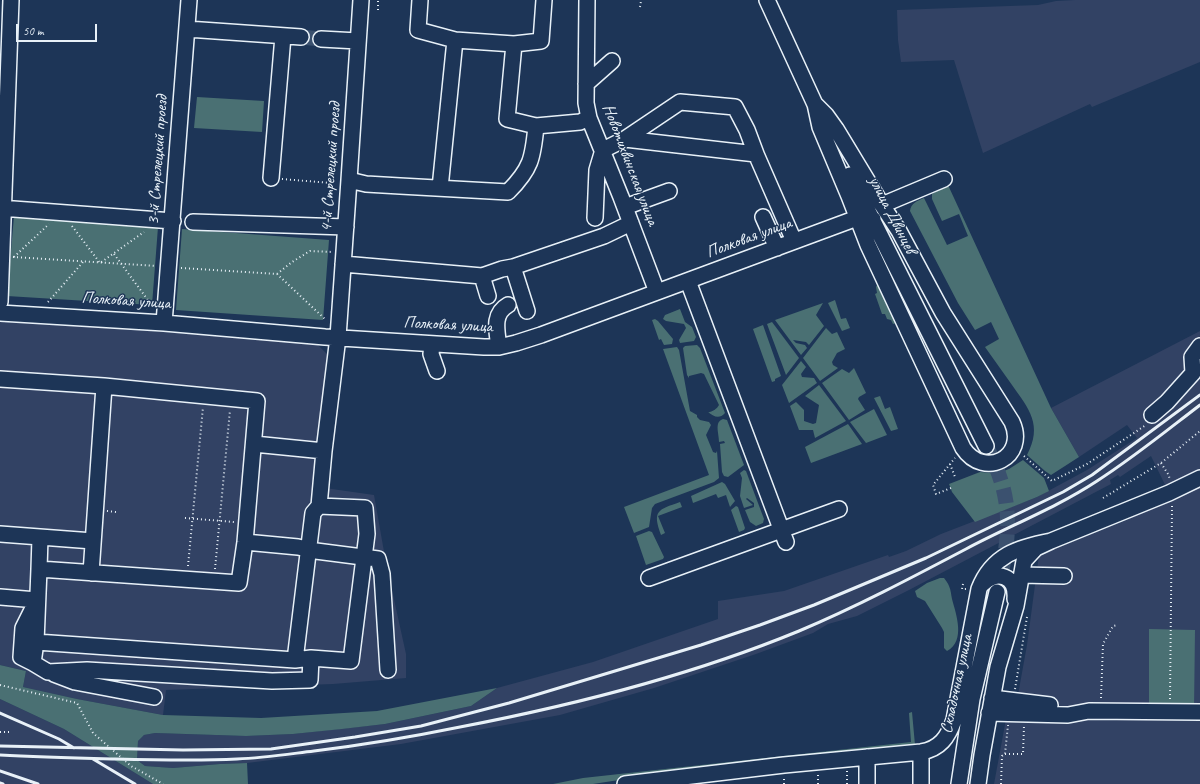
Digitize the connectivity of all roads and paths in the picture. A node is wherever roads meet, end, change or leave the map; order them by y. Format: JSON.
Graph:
{"nodes":[{"id":1,"x":11,"y":0,"type":"edge"},
{"id":2,"x":189,"y":0,"type":"edge"},
{"id":3,"x":361,"y":0,"type":"edge"},
{"id":4,"x":378,"y":0,"type":"edge"},
{"id":5,"x":420,"y":0,"type":"edge"},
{"id":6,"x":544,"y":0,"type":"edge"},
{"id":7,"x":586,"y":0,"type":"edge"},
{"id":8,"x":767,"y":0,"type":"edge"},
{"id":9,"x":641,"y":1,"type":"dead end"},
{"id":10,"x":640,"y":7,"type":"dead end"},
{"id":11,"x":378,"y":10,"type":"dead end"},
{"id":12,"x":187,"y":29,"type":"junction"},
{"id":13,"x":283,"y":36,"type":"junction"},
{"id":14,"x":301,"y":37,"type":"tunnel mouth"},
{"id":15,"x":321,"y":39,"type":"tunnel mouth"},
{"id":16,"x":455,"y":40,"type":"junction"},
{"id":17,"x":358,"y":41,"type":"junction"},
{"id":18,"x":514,"y":44,"type":"junction"},
{"id":19,"x":612,"y":61,"type":"dead end"},
{"id":20,"x":586,"y":84,"type":"junction"},
{"id":21,"x":815,"y":104,"type":"junction"},
{"id":22,"x":589,"y":118,"type":"junction"},
{"id":23,"x":536,"y":126,"type":"junction"},
{"id":24,"x":625,"y":139,"type":"junction"},
{"id":25,"x":603,"y":150,"type":"junction"},
{"id":26,"x":756,"y":154,"type":"junction"},
{"id":27,"x":271,"y":178,"type":"joint"},
{"id":28,"x":944,"y":179,"type":"dead end"},
{"id":29,"x":349,"y":180,"type":"junction"},
{"id":30,"x":331,"y":183,"type":"dead end"},
{"id":31,"x":440,"y":188,"type":"junction"},
{"id":32,"x":669,"y":191,"type":"dead end"},
{"id":33,"x":882,"y":205,"type":"junction"},
{"id":34,"x":625,"y":207,"type":"junction"},
{"id":35,"x":2,"y":208,"type":"edge"},
{"id":36,"x":61,"y":212,"type":"junction"},
{"id":37,"x":763,"y":217,"type":"dead end"},
{"id":38,"x":595,"y":218,"type":"dead end"},
{"id":39,"x":857,"y":218,"type":"junction"},
{"id":40,"x":873,"y":219,"type":"junction"},
{"id":41,"x":167,"y":220,"type":"junction"},
{"id":42,"x":193,"y":222,"type":"dead end"},
{"id":43,"x":631,"y":223,"type":"junction"},
{"id":44,"x":346,"y":227,"type":"junction"},
{"id":45,"x":794,"y":241,"type":"junction"},
{"id":46,"x":776,"y":248,"type":"junction"},
{"id":47,"x":114,"y":253,"type":"junction"},
{"id":48,"x":8,"y":256,"type":"junction"},
{"id":49,"x":339,"y":258,"type":"junction"},
{"id":50,"x":84,"y":262,"type":"junction"},
{"id":51,"x":100,"y":263,"type":"junction"},
{"id":52,"x":121,"y":264,"type":"junction"},
{"id":53,"x":169,"y":267,"type":"junction"},
{"id":54,"x":513,"y":267,"type":"junction"},
{"id":55,"x":277,"y":274,"type":"junction"},
{"id":56,"x":482,"y":276,"type":"junction"},
{"id":57,"x":688,"y":281,"type":"junction"},
{"id":58,"x":657,"y":292,"type":"junction"},
{"id":59,"x":488,"y":296,"type":"dead end"},
{"id":60,"x":0,"y":302,"type":"edge"},
{"id":61,"x":48,"y":302,"type":"dead end"},
{"id":62,"x":508,"y":305,"type":"dead end"},
{"id":63,"x":155,"y":309,"type":"dead end"},
{"id":64,"x":527,"y":311,"type":"dead end"},
{"id":65,"x":0,"y":313,"type":"edge"},
{"id":66,"x":164,"y":323,"type":"junction"},
{"id":67,"x":329,"y":323,"type":"dead end"},
{"id":68,"x":338,"y":337,"type":"junction"},
{"id":69,"x":432,"y":344,"type":"junction"},
{"id":70,"x":499,"y":347,"type":"junction"},
{"id":71,"x":1194,"y":360,"type":"edge"},
{"id":72,"x":437,"y":372,"type":"dead end"},
{"id":73,"x":0,"y":379,"type":"edge"},
{"id":74,"x":104,"y":386,"type":"junction"},
{"id":75,"x":204,"y":397,"type":"junction"},
{"id":76,"x":231,"y":399,"type":"junction"},
{"id":77,"x":1151,"y":417,"type":"junction"},
{"id":78,"x":1200,"y":431,"type":"edge"},
{"id":79,"x":254,"y":444,"type":"junction"},
{"id":80,"x":986,"y":446,"type":"tunnel mouth"},
{"id":81,"x":324,"y":451,"type":"junction"},
{"id":82,"x":959,"y":453,"type":"dead end"},
{"id":83,"x":1024,"y":456,"type":"dead end"},
{"id":84,"x":950,"y":464,"type":"junction"},
{"id":85,"x":1162,"y":464,"type":"junction"},
{"id":86,"x":956,"y":477,"type":"dead end"},
{"id":87,"x":1200,"y":478,"type":"edge"},
{"id":88,"x":951,"y":488,"type":"dead end"},
{"id":89,"x":1171,"y":492,"type":"junction"},
{"id":90,"x":1103,"y":498,"type":"dead end"},
{"id":91,"x":319,"y":506,"type":"junction"},
{"id":92,"x":838,"y":509,"type":"dead end"},
{"id":93,"x":185,"y":518,"type":"dead end"},
{"id":94,"x":192,"y":519,"type":"junction"},
{"id":95,"x":219,"y":521,"type":"junction"},
{"id":96,"x":247,"y":524,"type":"junction"},
{"id":97,"x":0,"y":534,"type":"edge"},
{"id":98,"x":783,"y":536,"type":"junction"},
{"id":99,"x":40,"y":538,"type":"junction"},
{"id":100,"x":1051,"y":541,"type":"junction"},
{"id":101,"x":93,"y":542,"type":"junction"},
{"id":102,"x":245,"y":542,"type":"junction"},
{"id":103,"x":309,"y":550,"type":"junction"},
{"id":104,"x":363,"y":557,"type":"junction"},
{"id":105,"x":39,"y":569,"type":"junction"},
{"id":106,"x":91,"y":573,"type":"junction"},
{"id":107,"x":1022,"y":575,"type":"junction"},
{"id":108,"x":1064,"y":576,"type":"dead end"},
{"id":109,"x":650,"y":578,"type":"dead end"},
{"id":110,"x":186,"y":579,"type":"junction"},
{"id":111,"x":214,"y":582,"type":"junction"},
{"id":112,"x":981,"y":585,"type":"junction"},
{"id":113,"x":997,"y":592,"type":"tunnel mouth"},
{"id":114,"x":0,"y":597,"type":"edge"},
{"id":115,"x":37,"y":600,"type":"junction"},
{"id":116,"x":1013,"y":615,"type":"junction"},
{"id":117,"x":1118,"y":625,"type":"dead end"},
{"id":118,"x":36,"y":642,"type":"junction"},
{"id":119,"x":311,"y":658,"type":"junction"},
{"id":120,"x":296,"y":660,"type":"junction"},
{"id":121,"x":33,"y":663,"type":"junction"},
{"id":122,"x":388,"y":670,"type":"dead end"},
{"id":123,"x":48,"y":672,"type":"junction"},
{"id":124,"x":0,"y":685,"type":"edge"},
{"id":125,"x":154,"y":697,"type":"dead end"},
{"id":126,"x":992,"y":698,"type":"junction"},
{"id":127,"x":1095,"y":711,"type":"junction"},
{"id":128,"x":1170,"y":712,"type":"junction"},
{"id":129,"x":1200,"y":712,"type":"edge"},
{"id":130,"x":989,"y":713,"type":"junction"},
{"id":131,"x":1025,"y":722,"type":"dead end"},
{"id":132,"x":0,"y":732,"type":"edge"},
{"id":133,"x":8,"y":732,"type":"dead end"},
{"id":134,"x":923,"y":752,"type":"junction"},
{"id":135,"x":867,"y":757,"type":"junction"},
{"id":136,"x":847,"y":768,"type":"dead end"},
{"id":137,"x":818,"y":770,"type":"dead end"},
{"id":138,"x":163,"y":784,"type":"edge"},
{"id":139,"x":625,"y":784,"type":"edge"},
{"id":140,"x":818,"y":784,"type":"edge"},
{"id":141,"x":847,"y":784,"type":"edge"},
{"id":142,"x":867,"y":784,"type":"edge"},
{"id":143,"x":921,"y":784,"type":"edge"},
{"id":144,"x":959,"y":784,"type":"edge"},
{"id":145,"x":978,"y":784,"type":"edge"},
{"id":146,"x":1001,"y":784,"type":"edge"}],
"edges":[{"from":1,"to":35,"type":"street"},
{"from":2,"to":12,"type":"street","name":"3-й Стрелецкий проезд"},
{"from":3,"to":17,"type":"street","name":"4-й Стрелецкий проезд"},
{"from":4,"to":11,"type":"path"},
{"from":5,"to":16,"type":"street"},
{"from":6,"to":18,"type":"street"},
{"from":7,"to":20,"type":"street","name":"Новотихвинская улица"},
{"from":8,"to":21,"type":"street","name":"улица Двинцев"},
{"from":9,"to":10,"type":"path"},
{"from":12,"to":13,"type":"street"},
{"from":12,"to":41,"type":"street","name":"3-й Стрелецкий проезд"},
{"from":13,"to":14,"type":"street"},
{"from":13,"to":27,"type":"street"},
{"from":15,"to":17,"type":"street"},
{"from":16,"to":18,"type":"street"},
{"from":16,"to":31,"type":"street"},
{"from":17,"to":29,"type":"street","name":"4-й Стрелецкий проезд"},
{"from":18,"to":23,"type":"street"},
{"from":19,"to":20,"type":"street"},
{"from":20,"to":22,"type":"street","name":"Новотихвинская улица"},
{"from":21,"to":33,"type":"street"},
{"from":21,"to":39,"type":"street"},
{"from":21,"to":40,"type":"street","name":"улица Двинцев"},
{"from":22,"to":23,"type":"street"},
{"from":22,"to":25,"type":"street","name":"Новотихвинская улица"},
{"from":23,"to":31,"type":"street"},
{"from":24,"to":25,"type":"street"},
{"from":24,"to":26,"type":"street"},
{"from":24,"to":26,"type":"street"},
{"from":25,"to":34,"type":"street","name":"Новотихвинская улица"},
{"from":25,"to":38,"type":"street"},
{"from":26,"to":45,"type":"street"},
{"from":27,"to":30,"type":"path"},
{"from":28,"to":33,"type":"street"},
{"from":29,"to":31,"type":"street"},
{"from":29,"to":44,"type":"street","name":"4-й Стрелецкий проезд"},
{"from":32,"to":34,"type":"street"},
{"from":33,"to":39,"type":"street"},
{"from":34,"to":43,"type":"street","name":"Новотихвинская улица"},
{"from":35,"to":36,"type":"street"},
{"from":35,"to":48,"type":"street"},
{"from":36,"to":41,"type":"street"},
{"from":36,"to":48,"type":"path"},
{"from":36,"to":51,"type":"path"},
{"from":37,"to":46,"type":"street"},
{"from":39,"to":40,"type":"street","name":"Полковая улица"},
{"from":39,"to":45,"type":"street","name":"Полковая улица"},
{"from":40,"to":80,"type":"street","name":"улица Двинцев"},
{"from":41,"to":47,"type":"path"},
{"from":41,"to":53,"type":"street","name":"3-й Стрелецкий проезд"},
{"from":42,"to":44,"type":"street"},
{"from":43,"to":54,"type":"street"},
{"from":43,"to":58,"type":"street","name":"Новотихвинская улица"},
{"from":44,"to":49,"type":"street","name":"4-й Стрелецкий проезд"},
{"from":45,"to":46,"type":"street","name":"Полковая улица"},
{"from":46,"to":57,"type":"street","name":"Полковая улица"},
{"from":47,"to":51,"type":"path"},
{"from":47,"to":52,"type":"path"},
{"from":48,"to":50,"type":"path"},
{"from":48,"to":60,"type":"street"},
{"from":49,"to":55,"type":"path"},
{"from":49,"to":56,"type":"street"},
{"from":49,"to":68,"type":"street","name":"4-й Стрелецкий проезд"},
{"from":50,"to":51,"type":"path"},
{"from":50,"to":61,"type":"path"},
{"from":51,"to":52,"type":"path"},
{"from":52,"to":53,"type":"path"},
{"from":52,"to":63,"type":"path"},
{"from":53,"to":55,"type":"path"},
{"from":53,"to":66,"type":"street","name":"3-й Стрелецкий проезд"},
{"from":54,"to":56,"type":"street"},
{"from":54,"to":64,"type":"street"},
{"from":55,"to":67,"type":"path"},
{"from":56,"to":59,"type":"street"},
{"from":57,"to":58,"type":"street","name":"Полковая улица"},
{"from":57,"to":98,"type":"street"},
{"from":58,"to":70,"type":"street","name":"Полковая улица"},
{"from":62,"to":70,"type":"street"},
{"from":65,"to":66,"type":"street","name":"Полковая улица"},
{"from":66,"to":68,"type":"street","name":"Полковая улица"},
{"from":68,"to":69,"type":"street","name":"Полковая улица"},
{"from":68,"to":81,"type":"street","name":"4-й Стрелецкий проезд"},
{"from":69,"to":70,"type":"street","name":"Полковая улица"},
{"from":69,"to":72,"type":"street"},
{"from":71,"to":77,"type":"street"},
{"from":71,"to":77,"type":"street"},
{"from":73,"to":74,"type":"street"},
{"from":74,"to":75,"type":"street"},
{"from":74,"to":101,"type":"street"},
{"from":75,"to":76,"type":"street"},
{"from":75,"to":94,"type":"path"},
{"from":76,"to":79,"type":"street"},
{"from":76,"to":95,"type":"path"},
{"from":77,"to":83,"type":"path"},
{"from":78,"to":85,"type":"path"},
{"from":79,"to":81,"type":"street"},
{"from":79,"to":96,"type":"street"},
{"from":81,"to":91,"type":"street","name":"4-й Стрелецкий проезд"},
{"from":82,"to":84,"type":"path"},
{"from":84,"to":86,"type":"path"},
{"from":84,"to":88,"type":"path"},
{"from":85,"to":89,"type":"path"},
{"from":85,"to":90,"type":"path"},
{"from":87,"to":89,"type":"street"},
{"from":89,"to":100,"type":"street"},
{"from":89,"to":128,"type":"path"},
{"from":91,"to":103,"type":"street","name":"4-й Стрелецкий проезд"},
{"from":91,"to":104,"type":"street"},
{"from":92,"to":98,"type":"street"},
{"from":93,"to":94,"type":"path"},
{"from":94,"to":95,"type":"path"},
{"from":94,"to":110,"type":"path"},
{"from":95,"to":96,"type":"path"},
{"from":95,"to":111,"type":"path"},
{"from":96,"to":102,"type":"street"},
{"from":97,"to":99,"type":"street"},
{"from":98,"to":109,"type":"street"},
{"from":99,"to":101,"type":"street"},
{"from":99,"to":105,"type":"street"},
{"from":100,"to":107,"type":"street"},
{"from":100,"to":112,"type":"street"},
{"from":101,"to":106,"type":"street"},
{"from":102,"to":103,"type":"street"},
{"from":102,"to":111,"type":"street"},
{"from":103,"to":104,"type":"street"},
{"from":103,"to":120,"type":"street","name":"4-й Стрелецкий проезд"},
{"from":104,"to":119,"type":"street"},
{"from":104,"to":122,"type":"street"},
{"from":105,"to":106,"type":"street"},
{"from":105,"to":115,"type":"street"},
{"from":106,"to":110,"type":"street"},
{"from":107,"to":108,"type":"street"},
{"from":107,"to":116,"type":"street"},
{"from":110,"to":111,"type":"street"},
{"from":112,"to":116,"type":"street"},
{"from":112,"to":134,"type":"street"},
{"from":113,"to":144,"type":"street","name":"Складочная улица"},
{"from":114,"to":115,"type":"street"},
{"from":115,"to":118,"type":"street"},
{"from":115,"to":121,"type":"street"},
{"from":116,"to":126,"type":"street"},
{"from":117,"to":127,"type":"path"},
{"from":118,"to":120,"type":"street"},
{"from":118,"to":121,"type":"street"},
{"from":119,"to":120,"type":"street"},
{"from":119,"to":123,"type":"street"},
{"from":121,"to":123,"type":"street"},
{"from":123,"to":125,"type":"street"},
{"from":124,"to":138,"type":"path"},
{"from":126,"to":127,"type":"street"},
{"from":126,"to":130,"type":"street"},
{"from":127,"to":128,"type":"street"},
{"from":127,"to":130,"type":"street"},
{"from":128,"to":129,"type":"street"},
{"from":130,"to":145,"type":"street"},
{"from":131,"to":146,"type":"path"},
{"from":132,"to":133,"type":"path"},
{"from":134,"to":135,"type":"street"},
{"from":134,"to":143,"type":"street"},
{"from":135,"to":139,"type":"street"},
{"from":135,"to":142,"type":"street"},
{"from":136,"to":141,"type":"path"},
{"from":137,"to":140,"type":"path"}]}
